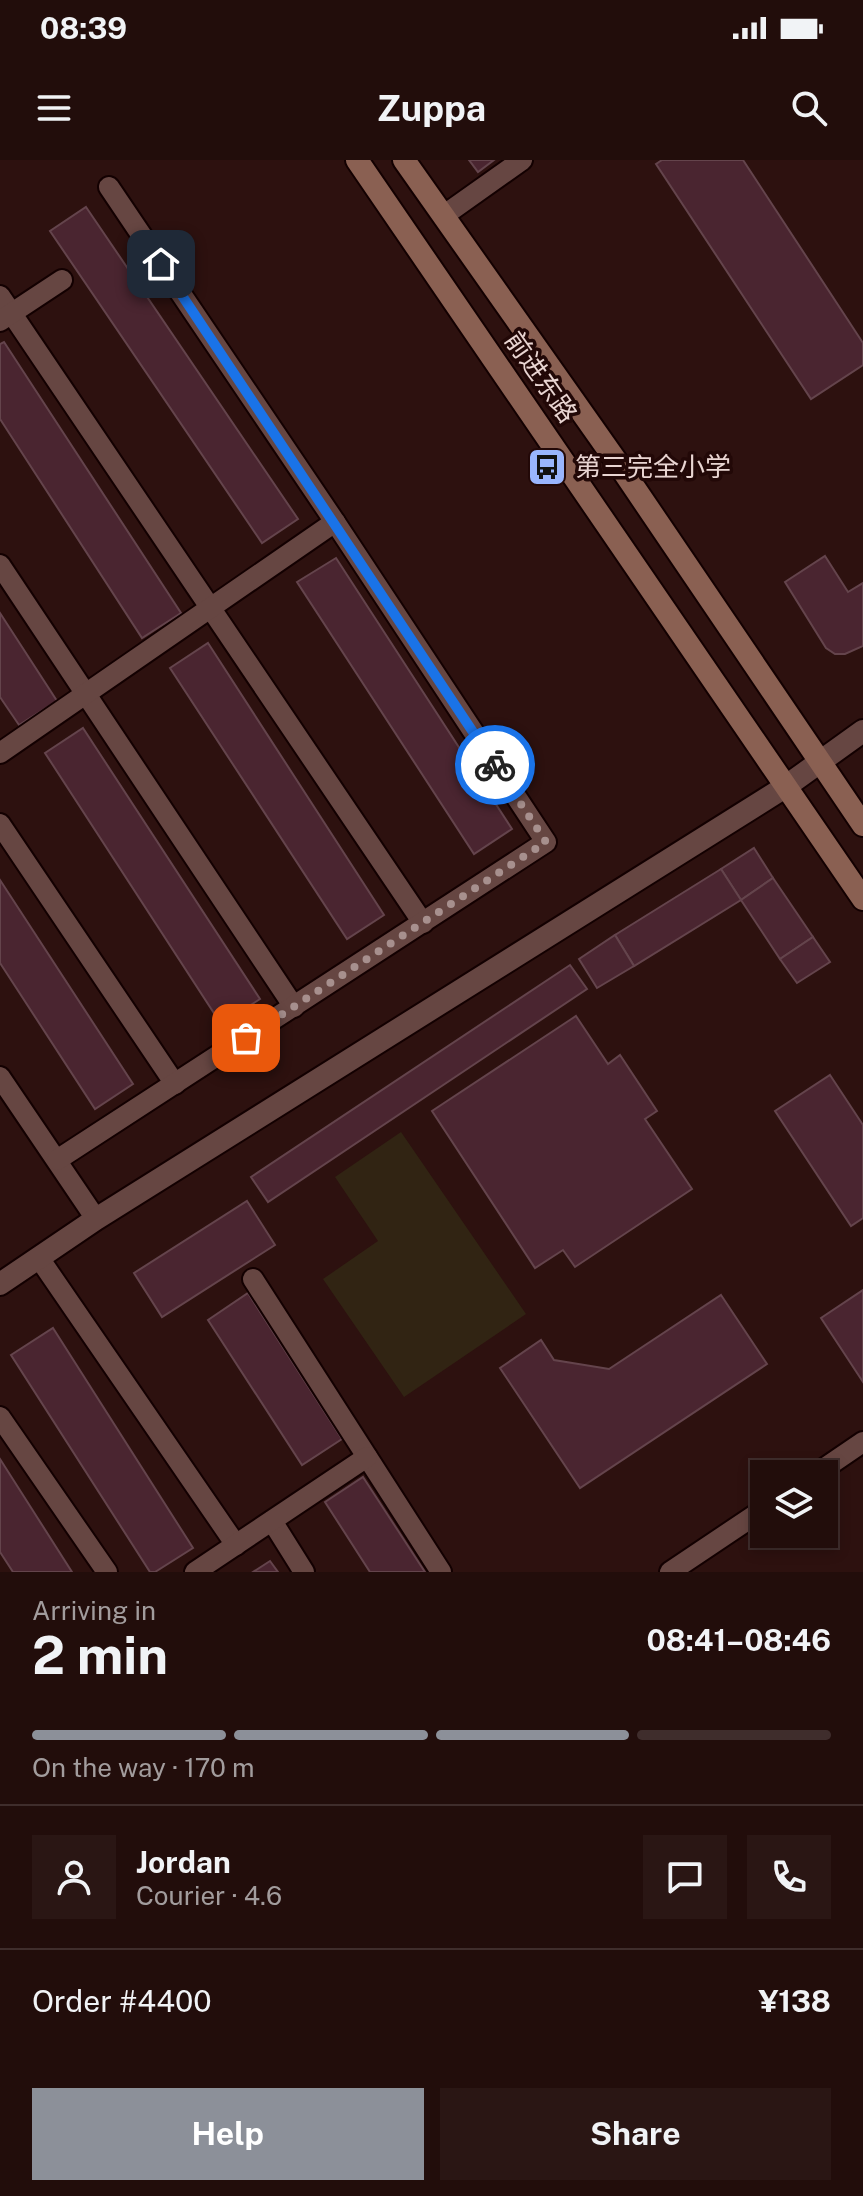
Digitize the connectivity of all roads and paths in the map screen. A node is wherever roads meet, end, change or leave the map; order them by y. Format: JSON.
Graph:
{"nodes":[{"id":1,"x":357,"y":160,"type":"edge"},
{"id":2,"x":404,"y":160,"type":"edge"},
{"id":3,"x":522,"y":160,"type":"edge"},
{"id":4,"x":109,"y":187,"type":"dead end"},
{"id":5,"x":443,"y":216,"type":"junction"},
{"id":6,"x":62,"y":280,"type":"dead end"},
{"id":7,"x":4,"y":310,"type":"edge"},
{"id":8,"x":335,"y":522,"type":"junction"},
{"id":9,"x":0,"y":565,"type":"edge"},
{"id":10,"x":210,"y":608,"type":"junction"},
{"id":11,"x":86,"y":694,"type":"junction"},
{"id":12,"x":863,"y":731,"type":"edge"},
{"id":13,"x":0,"y":753,"type":"edge"},
{"id":14,"x":819,"y":761,"type":"junction"},
{"id":15,"x":785,"y":787,"type":"junction"},
{"id":16,"x":0,"y":824,"type":"edge"},
{"id":17,"x":863,"y":825,"type":"edge"},
{"id":18,"x":863,"y":899,"type":"edge"},
{"id":19,"x":423,"y":923,"type":"junction"},
{"id":20,"x":294,"y":1007,"type":"junction"},
{"id":21,"x":0,"y":1077,"type":"edge"},
{"id":22,"x":175,"y":1084,"type":"junction"},
{"id":23,"x":57,"y":1160,"type":"junction"},
{"id":24,"x":96,"y":1219,"type":"junction"},
{"id":25,"x":39,"y":1258,"type":"junction"},
{"id":26,"x":253,"y":1279,"type":"dead end"},
{"id":27,"x":0,"y":1284,"type":"edge"},
{"id":28,"x":0,"y":1417,"type":"edge"},
{"id":29,"x":863,"y":1442,"type":"edge"},
{"id":30,"x":367,"y":1457,"type":"junction"},
{"id":31,"x":837,"y":1460,"type":"edge"},
{"id":32,"x":750,"y":1518,"type":"edge"},
{"id":33,"x":272,"y":1521,"type":"junction"},
{"id":34,"x":236,"y":1545,"type":"junction"},
{"id":35,"x":107,"y":1572,"type":"edge"},
{"id":36,"x":195,"y":1572,"type":"edge"},
{"id":37,"x":304,"y":1572,"type":"edge"},
{"id":38,"x":441,"y":1572,"type":"edge"},
{"id":39,"x":670,"y":1572,"type":"edge"}],
"edges":[{"from":1,"to":15,"type":"main road","name":"前进东路"},
{"from":2,"to":5,"type":"main road","name":"前进东路"},
{"from":3,"to":5,"type":"street"},
{"from":4,"to":8,"type":"street"},
{"from":5,"to":14,"type":"main road","name":"前进东路"},
{"from":6,"to":7,"type":"street"},
{"from":7,"to":10,"type":"street"},
{"from":8,"to":10,"type":"street"},
{"from":8,"to":19,"type":"street"},
{"from":9,"to":11,"type":"street"},
{"from":10,"to":11,"type":"street"},
{"from":10,"to":19,"type":"street"},
{"from":11,"to":13,"type":"street"},
{"from":11,"to":20,"type":"street"},
{"from":12,"to":14,"type":"street"},
{"from":14,"to":15,"type":"street"},
{"from":14,"to":17,"type":"main road","name":"前进东路"},
{"from":15,"to":18,"type":"main road","name":"前进东路"},
{"from":15,"to":24,"type":"street"},
{"from":16,"to":22,"type":"street"},
{"from":19,"to":20,"type":"street"},
{"from":20,"to":22,"type":"street"},
{"from":21,"to":23,"type":"street"},
{"from":22,"to":23,"type":"street"},
{"from":23,"to":24,"type":"street"},
{"from":24,"to":25,"type":"street"},
{"from":25,"to":27,"type":"street"},
{"from":25,"to":34,"type":"street"},
{"from":26,"to":30,"type":"street"},
{"from":28,"to":35,"type":"street"},
{"from":29,"to":31,"type":"street"},
{"from":30,"to":33,"type":"street"},
{"from":30,"to":38,"type":"street"},
{"from":32,"to":39,"type":"street"},
{"from":33,"to":34,"type":"street"},
{"from":33,"to":37,"type":"street"},
{"from":34,"to":36,"type":"street"}]}
